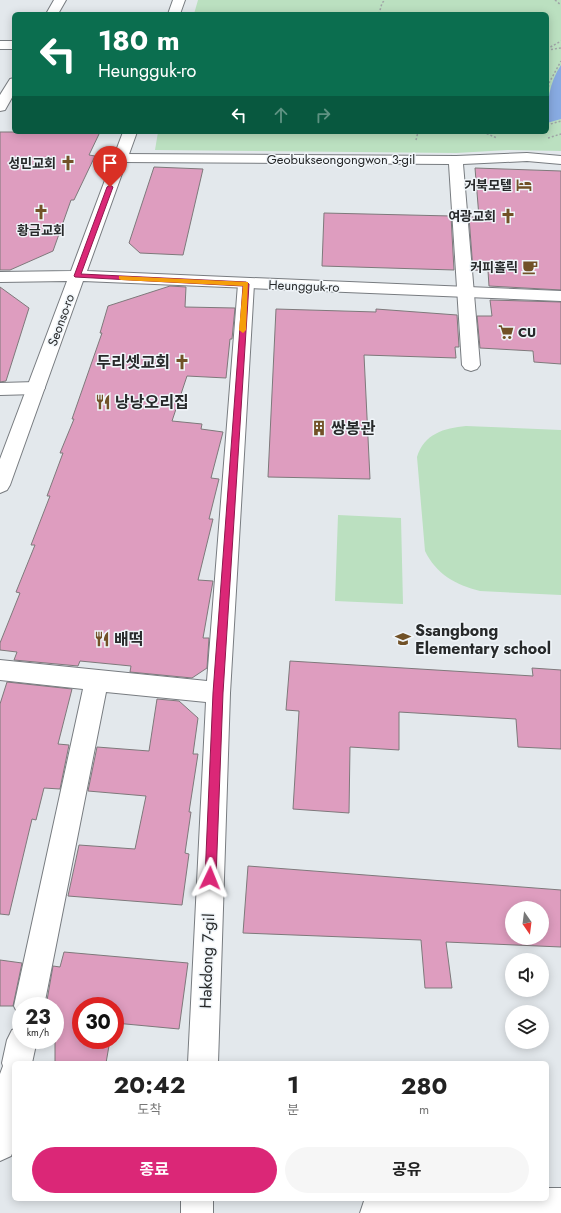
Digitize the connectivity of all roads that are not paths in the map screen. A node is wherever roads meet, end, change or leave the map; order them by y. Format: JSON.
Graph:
{"nodes":[{"id":1,"x":60,"y":0,"type":"edge"},
{"id":2,"x":179,"y":0,"type":"edge"},
{"id":3,"x":53,"y":12,"type":"edge"},
{"id":4,"x":175,"y":12,"type":"edge"},
{"id":5,"x":0,"y":45,"type":"edge"},
{"id":6,"x":12,"y":45,"type":"edge"},
{"id":7,"x":12,"y":87,"type":"edge"},
{"id":8,"x":6,"y":101,"type":"edge"},
{"id":9,"x":129,"y":134,"type":"edge"},
{"id":10,"x":121,"y":158,"type":"junction"},
{"id":11,"x":456,"y":160,"type":"junction"},
{"id":12,"x":561,"y":160,"type":"edge"},
{"id":13,"x":77,"y":276,"type":"junction"},
{"id":14,"x":0,"y":277,"type":"edge"},
{"id":15,"x":246,"y":284,"type":"junction"},
{"id":16,"x":466,"y":292,"type":"junction"},
{"id":17,"x":561,"y":296,"type":"edge"},
{"id":18,"x":471,"y":365,"type":"dead end"},
{"id":19,"x":0,"y":388,"type":"edge"},
{"id":20,"x":36,"y":388,"type":"junction"},
{"id":21,"x":0,"y":485,"type":"edge"},
{"id":22,"x":0,"y":670,"type":"edge"},
{"id":23,"x":96,"y":681,"type":"junction"},
{"id":24,"x":218,"y":693,"type":"junction"},
{"id":25,"x":31,"y":997,"type":"edge"},
{"id":26,"x":20,"y":1049,"type":"edge"},
{"id":27,"x":17,"y":1061,"type":"edge"},
{"id":28,"x":203,"y":1061,"type":"edge"},
{"id":29,"x":12,"y":1087,"type":"edge"},
{"id":30,"x":0,"y":1145,"type":"edge"},
{"id":31,"x":197,"y":1201,"type":"edge"},
{"id":32,"x":561,"y":1204,"type":"edge"},
{"id":33,"x":196,"y":1213,"type":"edge"},
{"id":34,"x":376,"y":1213,"type":"edge"}],
"edges":[{"from":1,"to":3,"type":"street"},
{"from":2,"to":4,"type":"street"},
{"from":5,"to":6,"type":"street"},
{"from":7,"to":8,"type":"street"},
{"from":9,"to":10,"type":"street","name":"Seonso-ro"},
{"from":10,"to":11,"type":"street","name":"Geobukseongongwon 3-gil"},
{"from":10,"to":13,"type":"street","name":"Seonso-ro"},
{"from":11,"to":12,"type":"street","name":"Geobukseongongwon 3-gil"},
{"from":11,"to":16,"type":"street"},
{"from":13,"to":14,"type":"street","name":"Heungguk-ro"},
{"from":13,"to":15,"type":"street","name":"Heungguk-ro"},
{"from":13,"to":20,"type":"street","name":"Seonso-ro"},
{"from":15,"to":16,"type":"street","name":"Heungguk-ro"},
{"from":15,"to":24,"type":"street","name":"Hakdong 7-gil"},
{"from":16,"to":17,"type":"street","name":"Heungguk-ro"},
{"from":16,"to":18,"type":"street"},
{"from":19,"to":20,"type":"street"},
{"from":20,"to":21,"type":"street","name":"Seonso-ro"},
{"from":22,"to":23,"type":"street"},
{"from":23,"to":24,"type":"street"},
{"from":23,"to":25,"type":"street"},
{"from":24,"to":28,"type":"street","name":"Hakdong 7-gil"},
{"from":26,"to":27,"type":"street"},
{"from":29,"to":30,"type":"street"},
{"from":31,"to":33,"type":"street"},
{"from":32,"to":34,"type":"street"}]}
